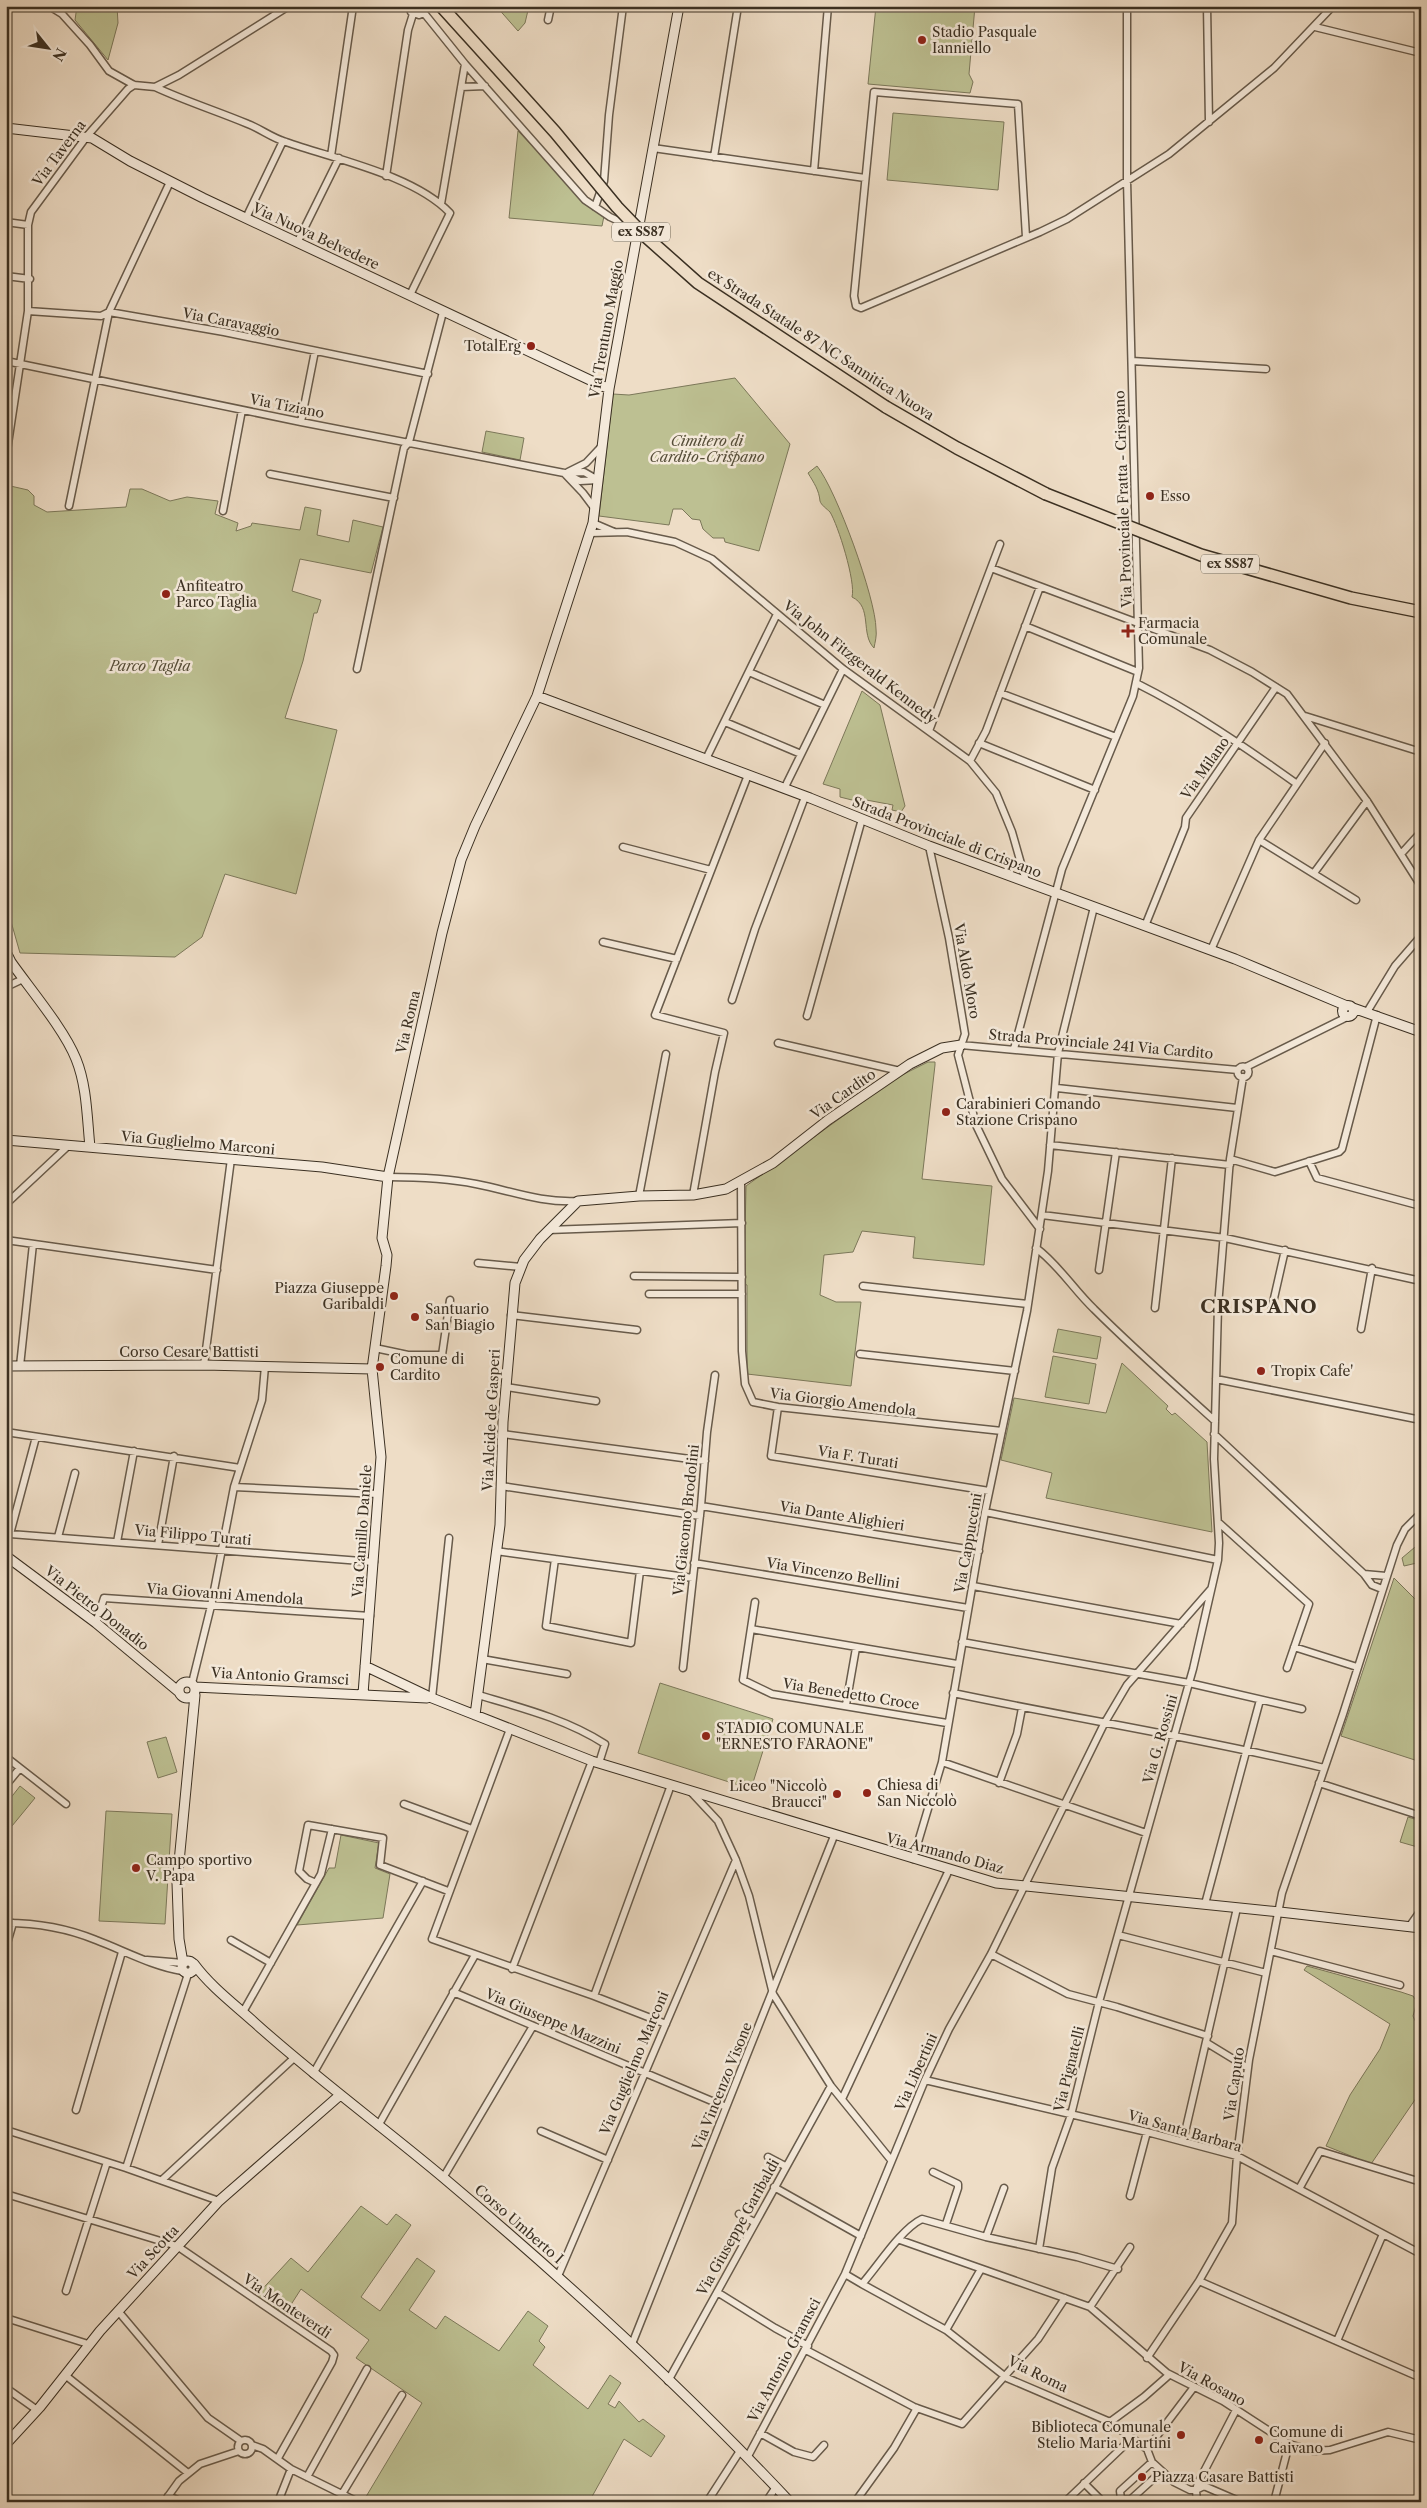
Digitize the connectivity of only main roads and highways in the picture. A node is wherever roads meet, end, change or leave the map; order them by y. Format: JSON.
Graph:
{"nodes":[{"id":1,"x":441,"y":6,"type":"edge"},
{"id":2,"x":1421,"y":612,"type":"edge"}],
"edges":[{"from":1,"to":2,"type":"highway","name":"ex Strada Statale 87 NC Sannitica Nuova","number":"ex SS87","bridge":true}]}
